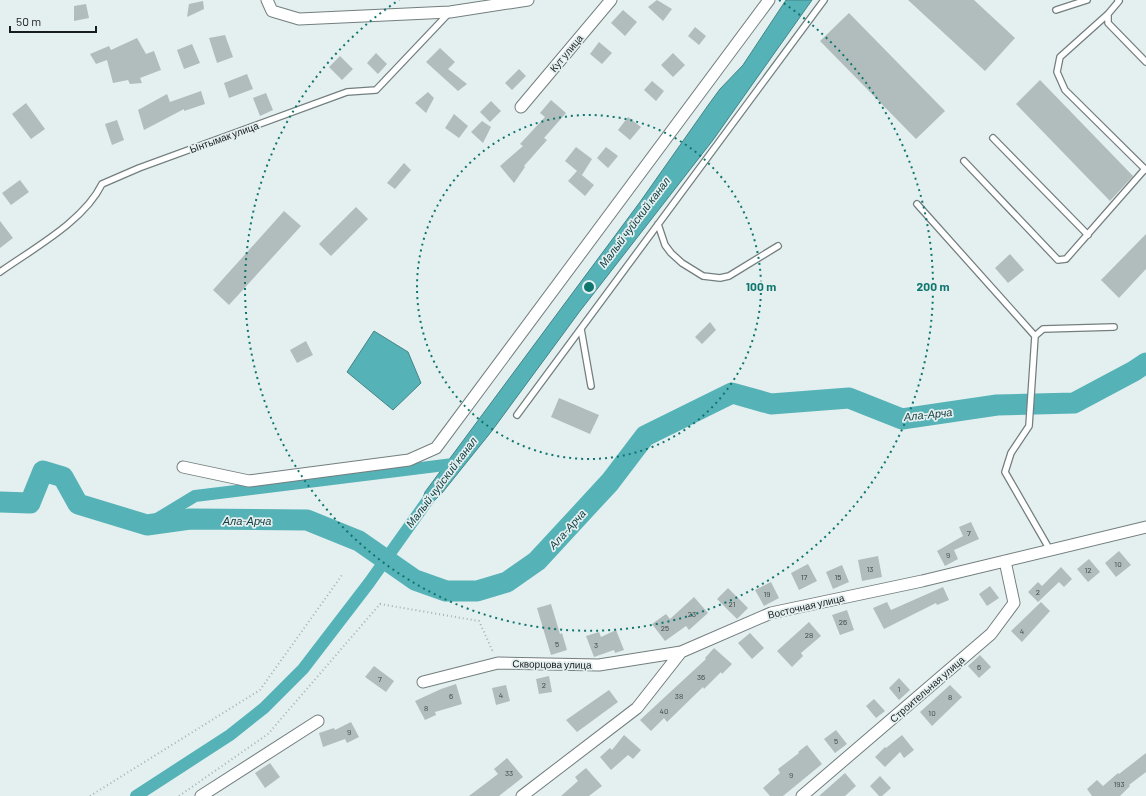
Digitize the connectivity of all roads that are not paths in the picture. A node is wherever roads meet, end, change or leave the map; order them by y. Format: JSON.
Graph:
{"nodes":[{"id":1,"x":267,"y":0,"type":"edge"},
{"id":2,"x":528,"y":0,"type":"edge"},
{"id":3,"x":611,"y":0,"type":"edge"},
{"id":4,"x":768,"y":0,"type":"edge"},
{"id":5,"x":824,"y":0,"type":"edge"},
{"id":6,"x":1087,"y":0,"type":"edge"},
{"id":7,"x":1118,"y":0,"type":"edge"},
{"id":8,"x":1056,"y":10,"type":"dead end"},
{"id":9,"x":450,"y":12,"type":"junction"},
{"id":10,"x":1108,"y":14,"type":"junction"},
{"id":11,"x":1146,"y":62,"type":"edge"},
{"id":12,"x":521,"y":107,"type":"dead end"},
{"id":13,"x":993,"y":138,"type":"dead end"},
{"id":14,"x":964,"y":161,"type":"dead end"},
{"id":15,"x":1145,"y":170,"type":"edge"},
{"id":16,"x":917,"y":204,"type":"dead end"},
{"id":17,"x":658,"y":224,"type":"junction"},
{"id":18,"x":1088,"y":235,"type":"junction"},
{"id":19,"x":778,"y":246,"type":"dead end"},
{"id":20,"x":0,"y":272,"type":"edge"},
{"id":21,"x":1114,"y":327,"type":"dead end"},
{"id":22,"x":581,"y":328,"type":"junction"},
{"id":23,"x":1035,"y":336,"type":"junction"},
{"id":24,"x":591,"y":386,"type":"dead end"},
{"id":25,"x":517,"y":415,"type":"dead end"},
{"id":26,"x":183,"y":468,"type":"dead end"},
{"id":27,"x":1146,"y":527,"type":"edge"},
{"id":28,"x":1050,"y":550,"type":"junction"},
{"id":29,"x":1005,"y":561,"type":"junction"},
{"id":30,"x":682,"y":652,"type":"junction"},
{"id":31,"x":423,"y":682,"type":"dead end"},
{"id":32,"x":318,"y":721,"type":"dead end"},
{"id":33,"x":201,"y":796,"type":"edge"},
{"id":34,"x":522,"y":796,"type":"edge"},
{"id":35,"x":802,"y":796,"type":"edge"}],
"edges":[{"from":1,"to":9,"type":"street"},
{"from":2,"to":9,"type":"street"},
{"from":3,"to":12,"type":"street","name":"Кут улица"},
{"from":4,"to":26,"type":"street"},
{"from":5,"to":17,"type":"lane"},
{"from":6,"to":8,"type":"lane"},
{"from":7,"to":10,"type":"lane"},
{"from":9,"to":20,"type":"lane","name":"Ынтымак улица"},
{"from":10,"to":11,"type":"lane"},
{"from":10,"to":15,"type":"lane"},
{"from":13,"to":18,"type":"lane"},
{"from":14,"to":18,"type":"lane"},
{"from":15,"to":18,"type":"lane"},
{"from":16,"to":23,"type":"lane"},
{"from":17,"to":19,"type":"lane"},
{"from":17,"to":22,"type":"lane"},
{"from":21,"to":23,"type":"lane"},
{"from":22,"to":24,"type":"lane"},
{"from":22,"to":25,"type":"lane"},
{"from":23,"to":28,"type":"lane"},
{"from":27,"to":28,"type":"street","name":"Восточная улица"},
{"from":28,"to":29,"type":"street","name":"Восточная улица"},
{"from":29,"to":30,"type":"street","name":"Восточная улица"},
{"from":29,"to":35,"type":"street","name":"Строительная улица"},
{"from":30,"to":31,"type":"street","name":"Скворцова улица"},
{"from":30,"to":34,"type":"street","name":"Восточная улица"},
{"from":32,"to":33,"type":"street"}]}
